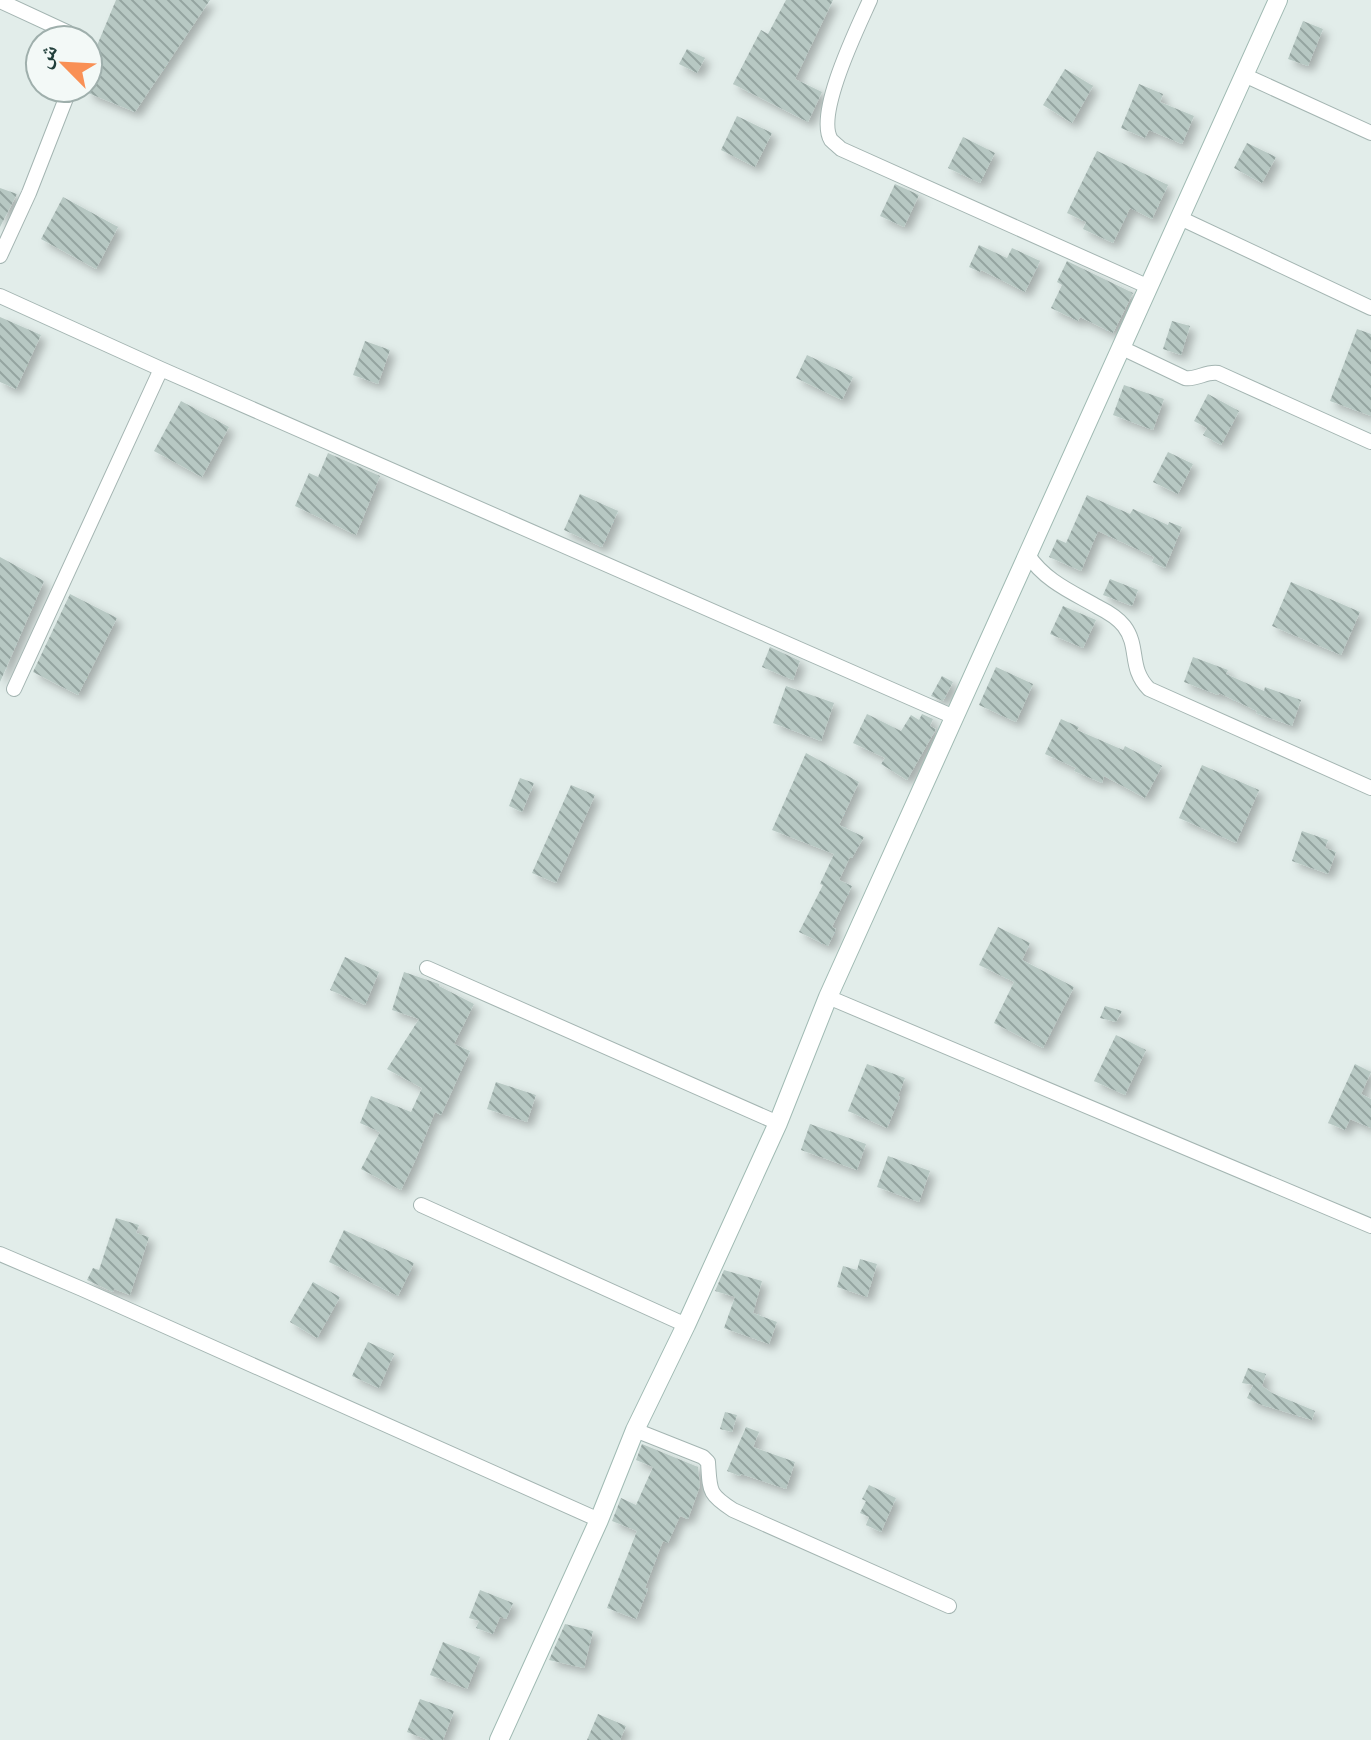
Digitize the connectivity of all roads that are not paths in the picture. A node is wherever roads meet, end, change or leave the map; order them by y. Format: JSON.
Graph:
{"nodes":[{"id":1,"x":870,"y":0,"type":"edge"},
{"id":2,"x":1278,"y":0,"type":"edge"},
{"id":3,"x":0,"y":1,"type":"edge"},
{"id":4,"x":50,"y":24,"type":"edge"},
{"id":5,"x":1244,"y":75,"type":"junction"},
{"id":6,"x":64,"y":104,"type":"edge"},
{"id":7,"x":1371,"y":133,"type":"edge"},
{"id":8,"x":1180,"y":218,"type":"junction"},
{"id":9,"x":0,"y":256,"type":"edge"},
{"id":10,"x":1149,"y":287,"type":"junction"},
{"id":11,"x":0,"y":296,"type":"edge"},
{"id":12,"x":1371,"y":308,"type":"edge"},
{"id":13,"x":1122,"y":348,"type":"junction"},
{"id":14,"x":161,"y":369,"type":"junction"},
{"id":15,"x":1371,"y":442,"type":"edge"},
{"id":16,"x":1028,"y":555,"type":"junction"},
{"id":17,"x":14,"y":689,"type":"dead end"},
{"id":18,"x":954,"y":717,"type":"junction"},
{"id":19,"x":1371,"y":788,"type":"edge"},
{"id":20,"x":427,"y":968,"type":"dead end"},
{"id":21,"x":828,"y":997,"type":"junction"},
{"id":22,"x":778,"y":1123,"type":"junction"},
{"id":23,"x":421,"y":1205,"type":"dead end"},
{"id":24,"x":1371,"y":1226,"type":"edge"},
{"id":25,"x":0,"y":1254,"type":"edge"},
{"id":26,"x":686,"y":1325,"type":"junction"},
{"id":27,"x":635,"y":1430,"type":"junction"},
{"id":28,"x":599,"y":1520,"type":"junction"},
{"id":29,"x":949,"y":1606,"type":"dead end"},
{"id":30,"x":499,"y":1740,"type":"edge"}],
"edges":[{"from":1,"to":10,"type":"street"},
{"from":2,"to":5,"type":"street"},
{"from":3,"to":4,"type":"street"},
{"from":5,"to":7,"type":"street"},
{"from":5,"to":8,"type":"street"},
{"from":6,"to":9,"type":"street"},
{"from":8,"to":10,"type":"street"},
{"from":8,"to":12,"type":"street"},
{"from":10,"to":13,"type":"street"},
{"from":11,"to":14,"type":"street"},
{"from":13,"to":15,"type":"street"},
{"from":13,"to":16,"type":"street"},
{"from":14,"to":17,"type":"street"},
{"from":14,"to":18,"type":"street"},
{"from":16,"to":18,"type":"street"},
{"from":16,"to":19,"type":"street"},
{"from":18,"to":21,"type":"street"},
{"from":20,"to":22,"type":"street"},
{"from":21,"to":22,"type":"street"},
{"from":21,"to":24,"type":"street"},
{"from":22,"to":26,"type":"street"},
{"from":23,"to":26,"type":"street"},
{"from":25,"to":28,"type":"street"},
{"from":26,"to":27,"type":"street"},
{"from":27,"to":28,"type":"street"},
{"from":27,"to":29,"type":"street"},
{"from":28,"to":30,"type":"street"}]}
